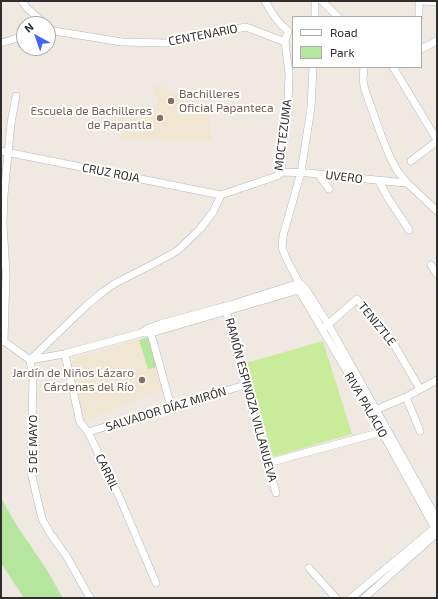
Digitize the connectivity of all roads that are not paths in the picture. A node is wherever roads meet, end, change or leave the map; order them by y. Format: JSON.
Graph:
{"nodes":[{"id":1,"x":22,"y":1,"type":"edge"},
{"id":2,"x":265,"y":1,"type":"edge"},
{"id":3,"x":315,"y":1,"type":"edge"},
{"id":4,"x":322,"y":1,"type":"edge"},
{"id":5,"x":419,"y":1,"type":"edge"},
{"id":6,"x":423,"y":1,"type":"edge"},
{"id":7,"x":437,"y":2,"type":"edge"},
{"id":8,"x":36,"y":16,"type":"edge"},
{"id":9,"x":315,"y":16,"type":"edge"},
{"id":10,"x":337,"y":16,"type":"edge"},
{"id":11,"x":419,"y":16,"type":"edge"},
{"id":12,"x":56,"y":31,"type":"edge"},
{"id":13,"x":16,"y":38,"type":"edge"},
{"id":14,"x":437,"y":41,"type":"edge"},
{"id":15,"x":285,"y":42,"type":"junction"},
{"id":16,"x":1,"y":43,"type":"edge"},
{"id":17,"x":422,"y":49,"type":"edge"},
{"id":18,"x":290,"y":60,"type":"edge"},
{"id":19,"x":313,"y":68,"type":"edge"},
{"id":20,"x":364,"y":68,"type":"edge"},
{"id":21,"x":394,"y":68,"type":"edge"},
{"id":22,"x":16,"y":96,"type":"dead end"},
{"id":23,"x":437,"y":140,"type":"edge"},
{"id":24,"x":1,"y":151,"type":"edge"},
{"id":25,"x":9,"y":152,"type":"junction"},
{"id":26,"x":411,"y":161,"type":"dead end"},
{"id":27,"x":281,"y":172,"type":"junction"},
{"id":28,"x":301,"y":172,"type":"junction"},
{"id":29,"x":318,"y":174,"type":"junction"},
{"id":30,"x":379,"y":181,"type":"junction"},
{"id":31,"x":407,"y":183,"type":"junction"},
{"id":32,"x":329,"y":189,"type":"dead end"},
{"id":33,"x":221,"y":195,"type":"junction"},
{"id":34,"x":437,"y":211,"type":"edge"},
{"id":35,"x":409,"y":230,"type":"dead end"},
{"id":36,"x":431,"y":265,"type":"dead end"},
{"id":37,"x":437,"y":274,"type":"edge"},
{"id":38,"x":301,"y":287,"type":"junction"},
{"id":39,"x":226,"y":309,"type":"junction"},
{"id":40,"x":328,"y":324,"type":"junction"},
{"id":41,"x":322,"y":329,"type":"junction"},
{"id":42,"x":150,"y":331,"type":"junction"},
{"id":43,"x":2,"y":340,"type":"edge"},
{"id":44,"x":66,"y":359,"type":"dead end"},
{"id":45,"x":30,"y":360,"type":"junction"},
{"id":46,"x":437,"y":380,"type":"edge"},
{"id":47,"x":245,"y":385,"type":"junction"},
{"id":48,"x":420,"y":388,"type":"junction"},
{"id":49,"x":406,"y":397,"type":"junction"},
{"id":50,"x":172,"y":407,"type":"junction"},
{"id":51,"x":373,"y":411,"type":"junction"},
{"id":52,"x":384,"y":431,"type":"junction"},
{"id":53,"x":420,"y":431,"type":"dead end"},
{"id":54,"x":88,"y":432,"type":"junction"},
{"id":55,"x":268,"y":462,"type":"junction"},
{"id":56,"x":276,"y":493,"type":"dead end"},
{"id":57,"x":437,"y":519,"type":"edge"},
{"id":58,"x":436,"y":529,"type":"edge"},
{"id":59,"x":309,"y":568,"type":"dead end"},
{"id":60,"x":376,"y":576,"type":"junction"},
{"id":61,"x":381,"y":582,"type":"junction"},
{"id":62,"x":156,"y":583,"type":"dead end"},
{"id":63,"x":90,"y":598,"type":"edge"},
{"id":64,"x":336,"y":598,"type":"edge"},
{"id":65,"x":351,"y":598,"type":"edge"},
{"id":66,"x":364,"y":598,"type":"edge"}],
"edges":[{"from":1,"to":8,"type":"street"},
{"from":2,"to":15,"type":"street","name":"MOCTEZUMA"},
{"from":3,"to":9,"type":"street"},
{"from":4,"to":10,"type":"street"},
{"from":5,"to":11,"type":"street"},
{"from":6,"to":7,"type":"street"},
{"from":12,"to":15,"type":"street","name":"CENTENARIO"},
{"from":13,"to":16,"type":"street"},
{"from":14,"to":17,"type":"street"},
{"from":15,"to":18,"type":"street","name":"MOCTEZUMA"},
{"from":18,"to":27,"type":"street","name":"MOCTEZUMA"},
{"from":19,"to":28,"type":"street","name":"RIVA PALACIO"},
{"from":20,"to":31,"type":"street"},
{"from":21,"to":23,"type":"street"},
{"from":22,"to":25,"type":"street"},
{"from":23,"to":26,"type":"street"},
{"from":24,"to":25,"type":"street","name":"CRUZ ROJA"},
{"from":25,"to":33,"type":"street","name":"CRUZ ROJA"},
{"from":25,"to":43,"type":"street"},
{"from":27,"to":28,"type":"street","name":"UVERO"},
{"from":27,"to":33,"type":"street","name":"MOCTEZUMA"},
{"from":28,"to":29,"type":"street","name":"UVERO"},
{"from":28,"to":38,"type":"street","name":"RIVA PALACIO"},
{"from":29,"to":30,"type":"street","name":"UVERO"},
{"from":29,"to":32,"type":"street"},
{"from":30,"to":31,"type":"street","name":"UVERO"},
{"from":30,"to":35,"type":"street"},
{"from":31,"to":34,"type":"street"},
{"from":33,"to":45,"type":"street"},
{"from":36,"to":37,"type":"street"},
{"from":38,"to":39,"type":"street"},
{"from":38,"to":40,"type":"street","name":"RIVA PALACIO"},
{"from":38,"to":41,"type":"street","name":"RIVA PALACIO"},
{"from":39,"to":42,"type":"street"},
{"from":39,"to":47,"type":"street","name":"RAMÓN ESPINOZA VILLANUEVA"},
{"from":40,"to":41,"type":"street","name":"TENIZTLE"},
{"from":40,"to":48,"type":"street","name":"TENIZTLE"},
{"from":40,"to":51,"type":"street","name":"RIVA PALACIO"},
{"from":41,"to":51,"type":"street","name":"RIVA PALACIO"},
{"from":42,"to":45,"type":"street"},
{"from":42,"to":50,"type":"street"},
{"from":43,"to":45,"type":"street"},
{"from":44,"to":54,"type":"street","name":"CARRIL"},
{"from":45,"to":63,"type":"street","name":"5 DE MAYO"},
{"from":46,"to":48,"type":"street"},
{"from":47,"to":50,"type":"street","name":"SALVADOR DÍAZ MIRÓN"},
{"from":47,"to":55,"type":"street","name":"RAMÓN ESPINOZA VILLANUEVA"},
{"from":48,"to":49,"type":"street"},
{"from":49,"to":51,"type":"street"},
{"from":49,"to":53,"type":"street"},
{"from":50,"to":54,"type":"street","name":"SALVADOR DÍAZ MIRÓN"},
{"from":51,"to":52,"type":"street","name":"RIVA PALACIO"},
{"from":52,"to":55,"type":"street"},
{"from":52,"to":57,"type":"street","name":"RIVA PALACIO"},
{"from":52,"to":58,"type":"street","name":"RIVA PALACIO"},
{"from":54,"to":62,"type":"street","name":"CARRIL"},
{"from":55,"to":56,"type":"street","name":"RAMÓN ESPINOZA VILLANUEVA"},
{"from":58,"to":60,"type":"street"},
{"from":58,"to":61,"type":"street"},
{"from":59,"to":64,"type":"street"},
{"from":60,"to":61,"type":"street"},
{"from":60,"to":65,"type":"street"},
{"from":61,"to":66,"type":"street"}]}
